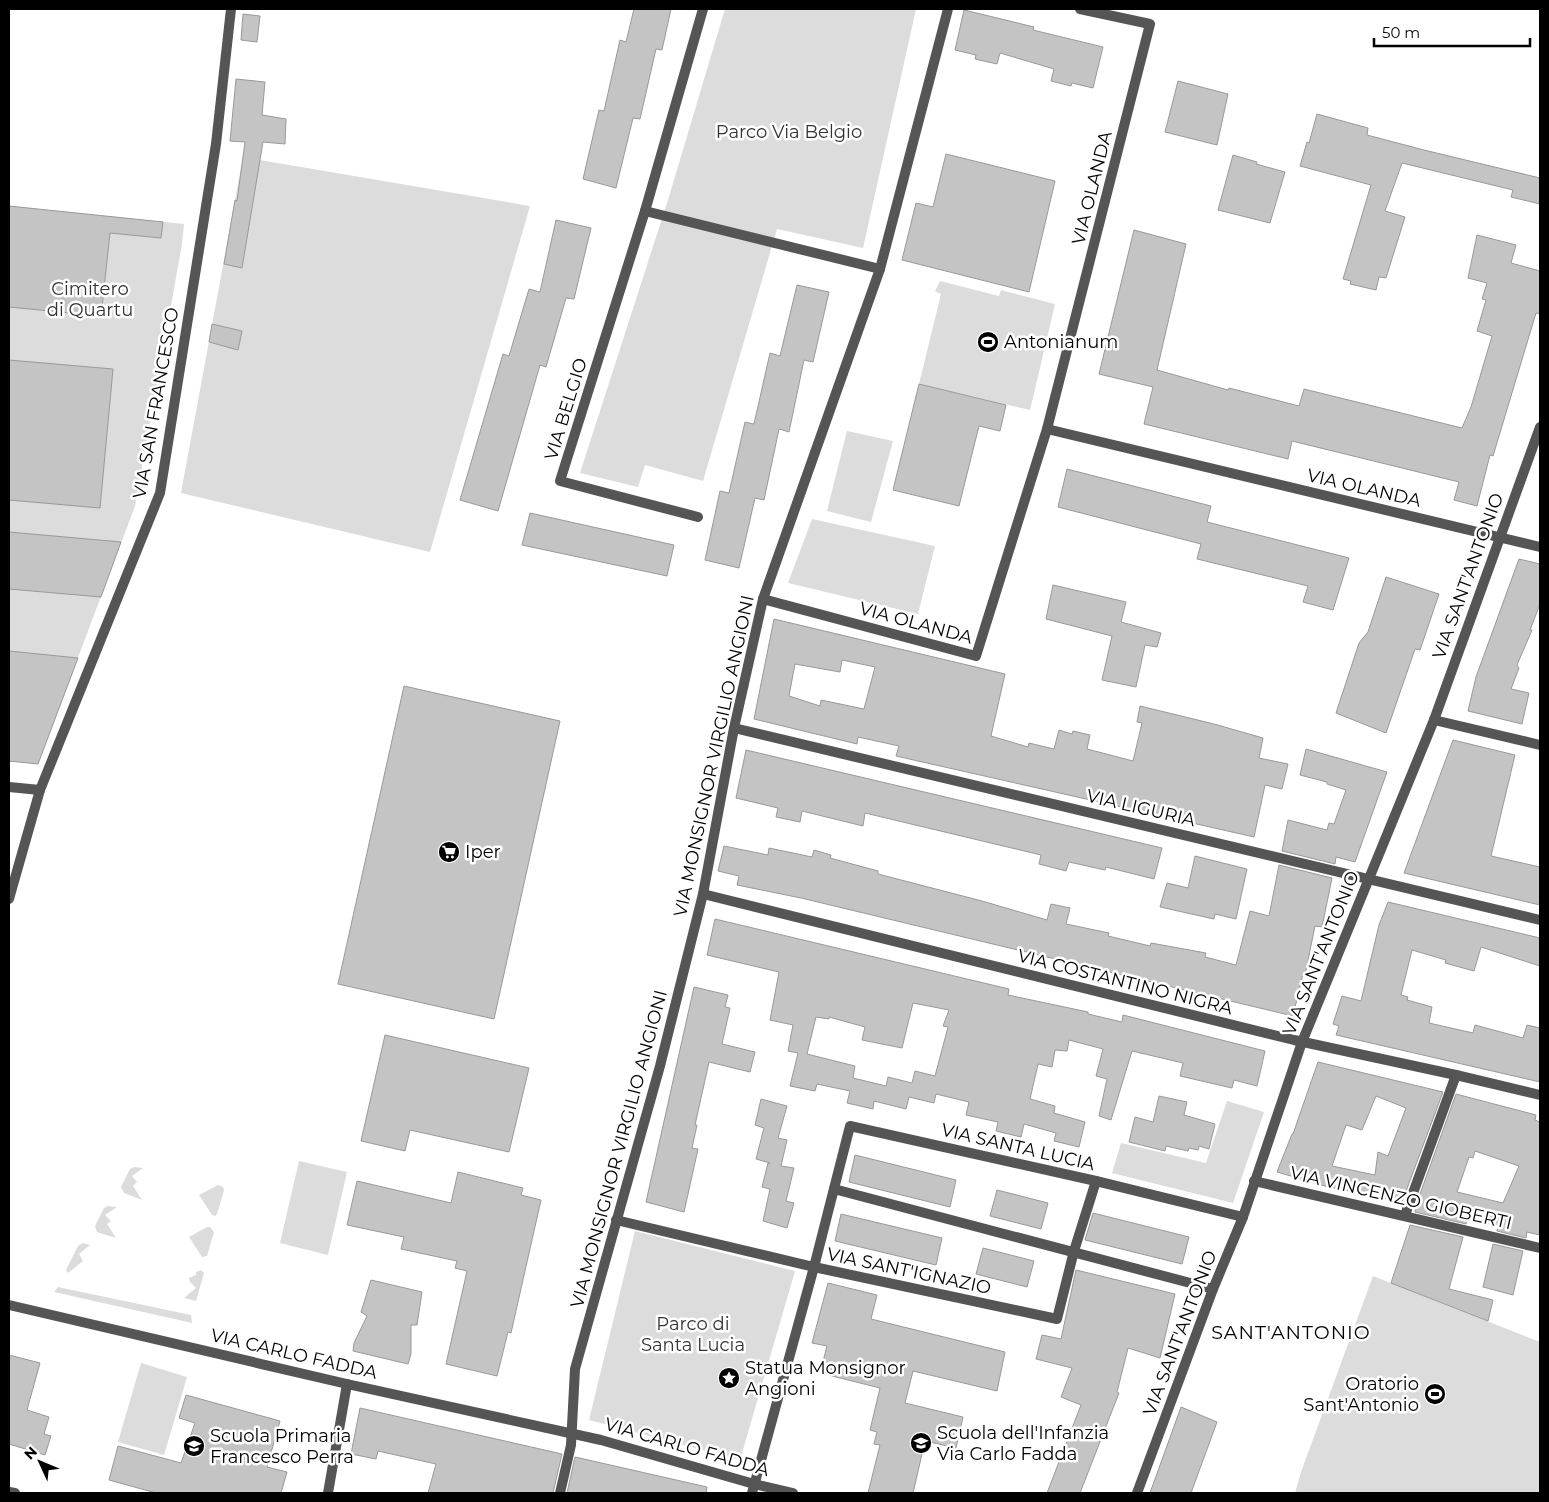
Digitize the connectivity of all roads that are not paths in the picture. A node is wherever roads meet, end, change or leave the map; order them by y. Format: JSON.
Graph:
{"nodes":[{"id":1,"x":232,"y":9,"type":"edge"},
{"id":2,"x":703,"y":9,"type":"edge"},
{"id":3,"x":948,"y":9,"type":"edge"},
{"id":4,"x":1080,"y":9,"type":"edge"},
{"id":5,"x":645,"y":211,"type":"junction"},
{"id":6,"x":880,"y":269,"type":"junction"},
{"id":7,"x":1540,"y":427,"type":"edge"},
{"id":8,"x":1047,"y":429,"type":"junction"},
{"id":9,"x":698,"y":517,"type":"dead end"},
{"id":10,"x":1499,"y":537,"type":"junction"},
{"id":11,"x":1540,"y":547,"type":"edge"},
{"id":12,"x":763,"y":599,"type":"junction"},
{"id":13,"x":1434,"y":720,"type":"junction"},
{"id":14,"x":734,"y":728,"type":"junction"},
{"id":15,"x":1540,"y":745,"type":"edge"},
{"id":16,"x":9,"y":787,"type":"edge"},
{"id":17,"x":40,"y":790,"type":"junction"},
{"id":18,"x":1369,"y":879,"type":"junction"},
{"id":19,"x":703,"y":894,"type":"junction"},
{"id":20,"x":9,"y":899,"type":"edge"},
{"id":21,"x":1540,"y":920,"type":"edge"},
{"id":22,"x":1302,"y":1042,"type":"junction"},
{"id":23,"x":1456,"y":1075,"type":"junction"},
{"id":24,"x":1540,"y":1096,"type":"edge"},
{"id":25,"x":1254,"y":1180,"type":"junction"},
{"id":26,"x":1096,"y":1181,"type":"junction"},
{"id":27,"x":834,"y":1189,"type":"junction"},
{"id":28,"x":1405,"y":1215,"type":"junction"},
{"id":29,"x":1243,"y":1217,"type":"junction"},
{"id":30,"x":616,"y":1220,"type":"junction"},
{"id":31,"x":1540,"y":1248,"type":"edge"},
{"id":32,"x":1074,"y":1251,"type":"junction"},
{"id":33,"x":814,"y":1267,"type":"junction"},
{"id":34,"x":1213,"y":1289,"type":"junction"},
{"id":35,"x":9,"y":1305,"type":"edge"},
{"id":36,"x":347,"y":1384,"type":"junction"},
{"id":37,"x":572,"y":1433,"type":"junction"},
{"id":38,"x":753,"y":1489,"type":"edge"},
{"id":39,"x":9,"y":1492,"type":"edge"},
{"id":40,"x":15,"y":1493,"type":"edge"},
{"id":41,"x":328,"y":1493,"type":"edge"},
{"id":42,"x":560,"y":1493,"type":"edge"},
{"id":43,"x":792,"y":1493,"type":"edge"},
{"id":44,"x":1136,"y":1493,"type":"edge"}],
"edges":[{"from":1,"to":17,"type":"street","name":"VIA SAN FRANCESCO"},
{"from":2,"to":5,"type":"street","name":"VIA BELGIO"},
{"from":3,"to":6,"type":"street","name":"VIA MONSIGNOR VIRGILIO ANGIONI"},
{"from":4,"to":8,"type":"street","name":"VIA OLANDA"},
{"from":5,"to":6,"type":"street"},
{"from":5,"to":9,"type":"street","name":"VIA BELGIO"},
{"from":6,"to":12,"type":"street","name":"VIA MONSIGNOR VIRGILIO ANGIONI"},
{"from":7,"to":10,"type":"street","name":"VIA SANT'ANTONIO"},
{"from":8,"to":10,"type":"street","name":"VIA OLANDA"},
{"from":8,"to":12,"type":"street","name":"VIA OLANDA"},
{"from":10,"to":11,"type":"street","name":"VIA OLANDA"},
{"from":10,"to":13,"type":"street","name":"VIA SANT'ANTONIO"},
{"from":12,"to":14,"type":"street","name":"VIA MONSIGNOR VIRGILIO ANGIONI"},
{"from":13,"to":15,"type":"street"},
{"from":13,"to":18,"type":"street","name":"VIA SANT'ANTONIO"},
{"from":14,"to":18,"type":"street","name":"VIA LIGURIA"},
{"from":14,"to":19,"type":"street","name":"VIA MONSIGNOR VIRGILIO ANGIONI"},
{"from":16,"to":17,"type":"street"},
{"from":17,"to":20,"type":"street","name":"VIA SAN FRANCESCO"},
{"from":18,"to":21,"type":"street","name":"VIA LIGURIA"},
{"from":18,"to":22,"type":"street","name":"VIA SANT'ANTONIO"},
{"from":19,"to":22,"type":"street","name":"VIA COSTANTINO NIGRA"},
{"from":19,"to":30,"type":"street","name":"VIA MONSIGNOR VIRGILIO ANGIONI"},
{"from":22,"to":23,"type":"street","name":"VIA COSTANTINO NIGRA"},
{"from":22,"to":25,"type":"street","name":"VIA SANT'ANTONIO"},
{"from":23,"to":24,"type":"street","name":"VIA COSTANTINO NIGRA"},
{"from":23,"to":28,"type":"street"},
{"from":25,"to":28,"type":"street","name":"VIA VINCENZO GIOBERTI"},
{"from":25,"to":29,"type":"street","name":"VIA SANT'ANTONIO"},
{"from":26,"to":27,"type":"street","name":"VIA SANTA LUCIA"},
{"from":26,"to":29,"type":"street","name":"VIA SANTA LUCIA"},
{"from":26,"to":32,"type":"street","name":"VIA SANT'IGNAZIO"},
{"from":27,"to":32,"type":"street"},
{"from":27,"to":33,"type":"street","name":"VIA SANTA LUCIA"},
{"from":28,"to":31,"type":"street","name":"VIA VINCENZO GIOBERTI"},
{"from":29,"to":34,"type":"street","name":"VIA SANT'ANTONIO"},
{"from":30,"to":33,"type":"street","name":"VIA SANT'IGNAZIO"},
{"from":30,"to":37,"type":"street","name":"VIA MONSIGNOR VIRGILIO ANGIONI"},
{"from":32,"to":33,"type":"street","name":"VIA SANT'IGNAZIO"},
{"from":32,"to":34,"type":"street"},
{"from":33,"to":38,"type":"street","name":"VIA SANTA LUCIA"},
{"from":34,"to":44,"type":"street","name":"VIA SANT'ANTONIO"},
{"from":35,"to":36,"type":"street","name":"VIA CARLO FADDA"},
{"from":36,"to":37,"type":"street","name":"VIA CARLO FADDA"},
{"from":36,"to":41,"type":"street"},
{"from":37,"to":38,"type":"street","name":"VIA CARLO FADDA"},
{"from":37,"to":42,"type":"street"},
{"from":38,"to":43,"type":"street","name":"VIA CARLO FADDA"},
{"from":39,"to":40,"type":"street"}]}
